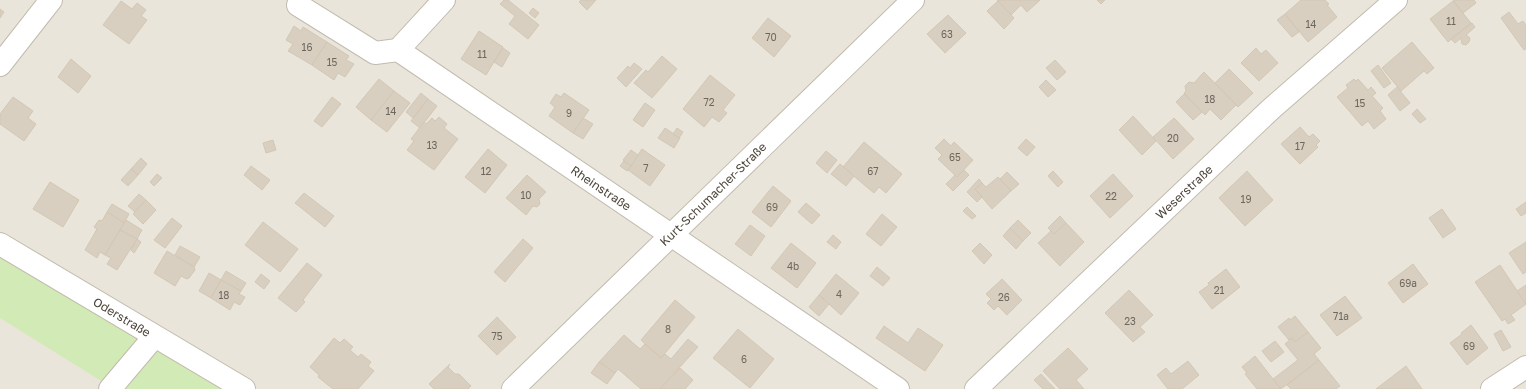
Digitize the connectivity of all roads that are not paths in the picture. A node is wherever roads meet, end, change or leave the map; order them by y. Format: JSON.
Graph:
{"nodes":[{"id":1,"x":52,"y":0,"type":"edge"},
{"id":2,"x":444,"y":0,"type":"edge"},
{"id":3,"x":913,"y":0,"type":"edge"},
{"id":4,"x":1396,"y":0,"type":"edge"},
{"id":5,"x":298,"y":5,"type":"dead end"},
{"id":6,"x":398,"y":50,"type":"junction"},
{"id":7,"x":0,"y":65,"type":"edge"},
{"id":8,"x":671,"y":235,"type":"junction"},
{"id":9,"x":0,"y":244,"type":"edge"},
{"id":10,"x":154,"y":337,"type":"junction"},
{"id":11,"x":1526,"y":367,"type":"edge"},
{"id":12,"x":110,"y":389,"type":"edge"},
{"id":13,"x":244,"y":389,"type":"edge"},
{"id":14,"x":513,"y":389,"type":"edge"},
{"id":15,"x":898,"y":389,"type":"edge"},
{"id":16,"x":976,"y":389,"type":"edge"},
{"id":17,"x":1492,"y":389,"type":"edge"}],
"edges":[{"from":1,"to":7,"type":"street"},
{"from":2,"to":6,"type":"street"},
{"from":3,"to":8,"type":"street","name":"Kurt-Schumacher-Straße"},
{"from":4,"to":16,"type":"street","name":"Weserstraße"},
{"from":5,"to":6,"type":"street"},
{"from":6,"to":8,"type":"street","name":"Rheinstraße"},
{"from":8,"to":14,"type":"street","name":"Kurt-Schumacher-Straße"},
{"from":8,"to":15,"type":"street","name":"Rheinstraße"},
{"from":9,"to":10,"type":"street","name":"Oderstraße"},
{"from":10,"to":12,"type":"street"},
{"from":10,"to":13,"type":"street","name":"Oderstraße"},
{"from":11,"to":17,"type":"street"}]}
